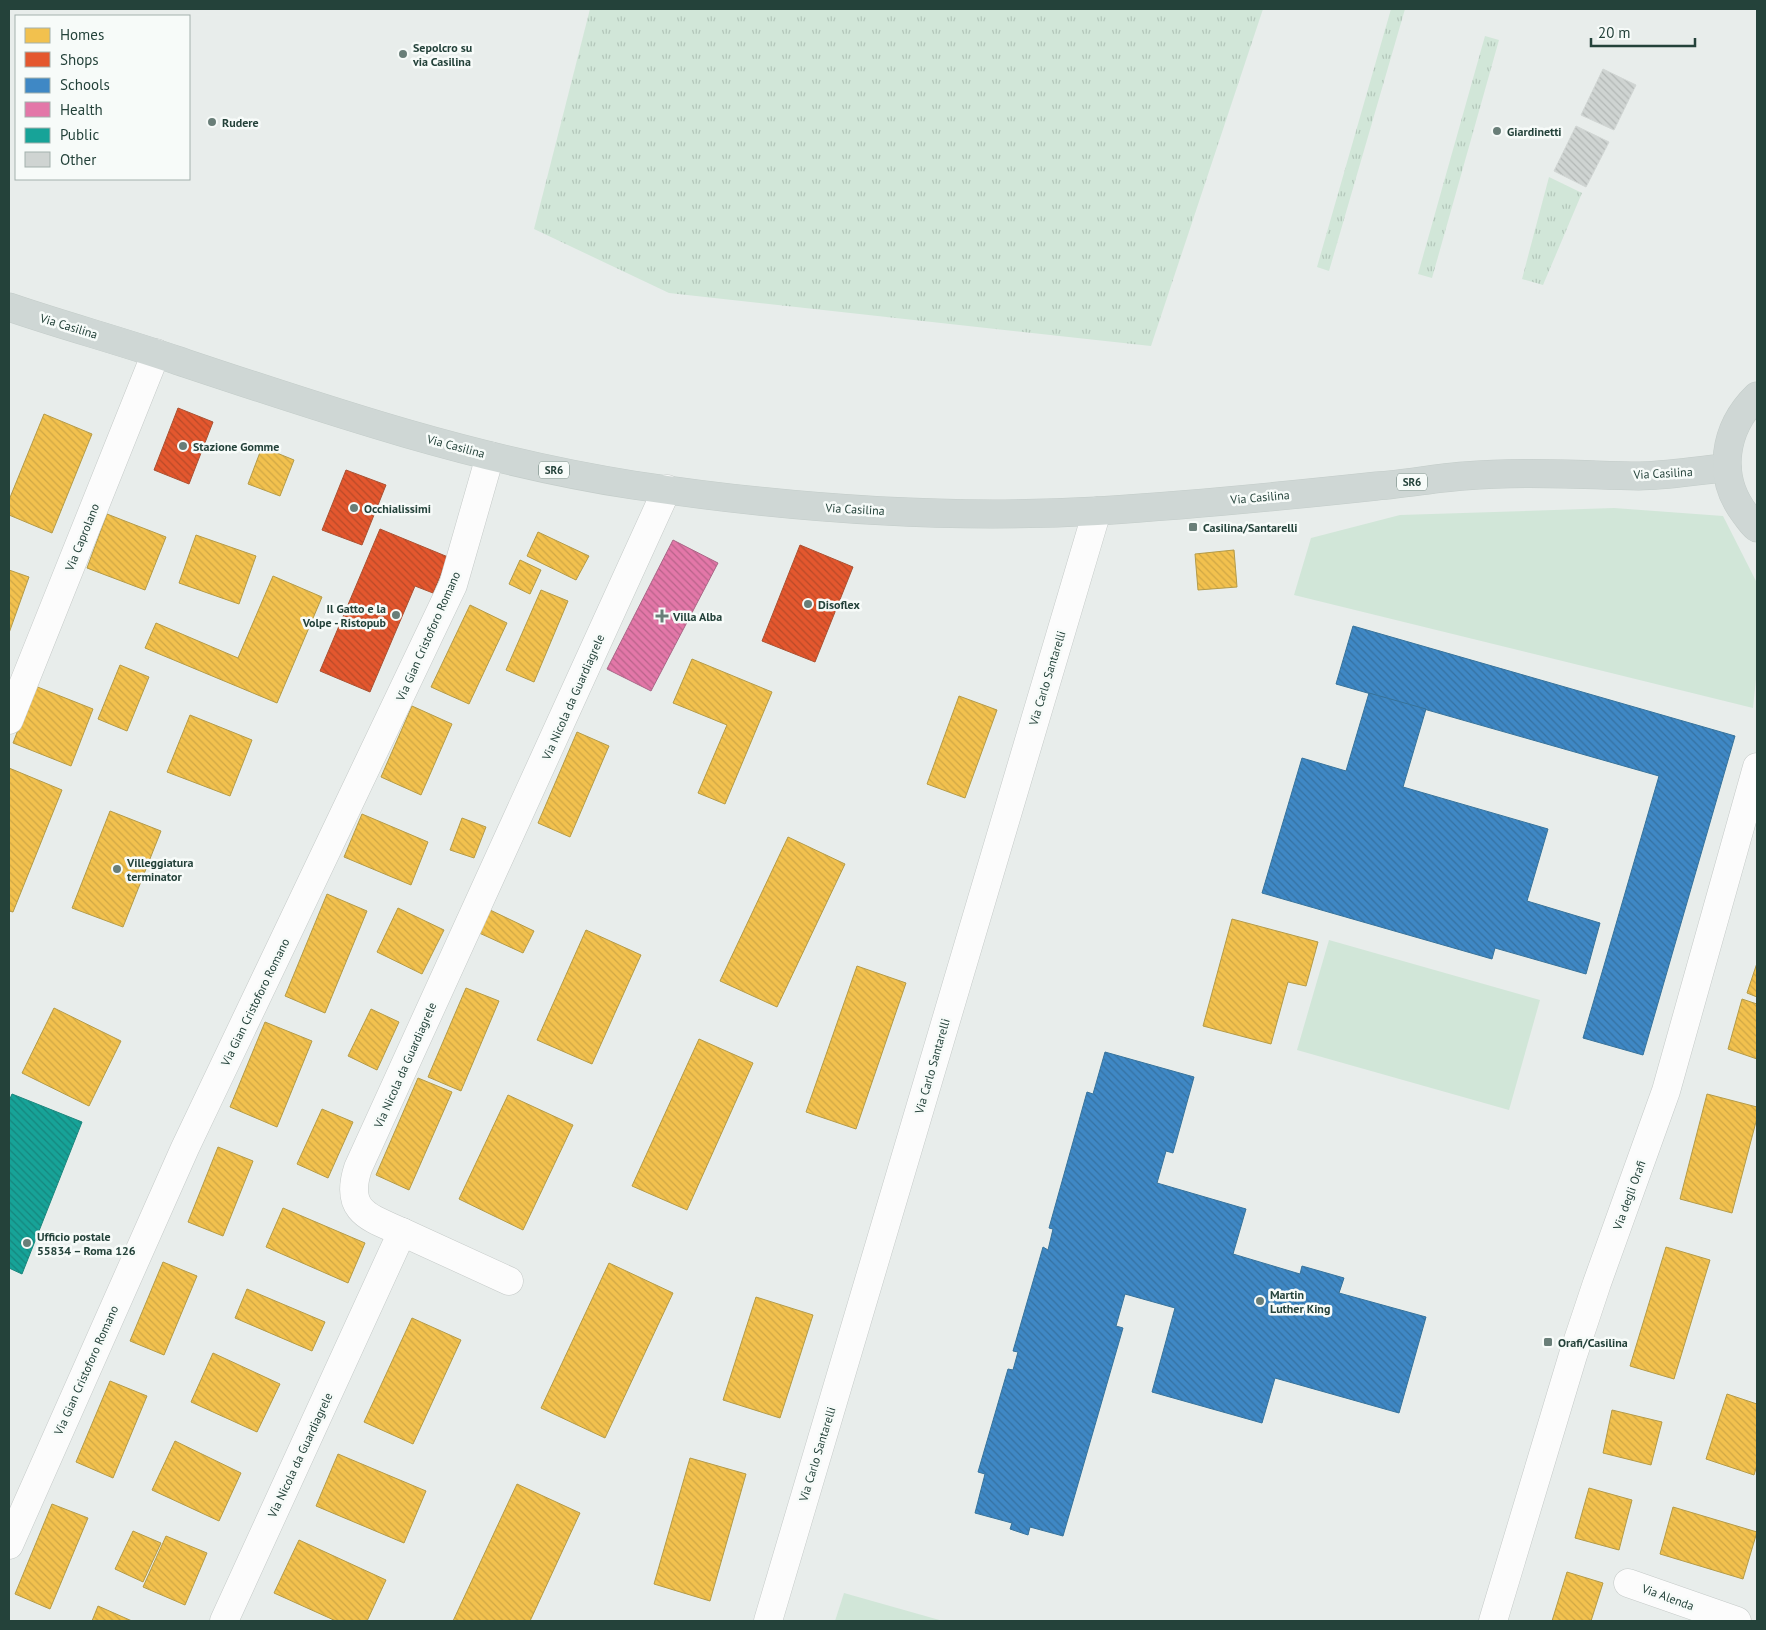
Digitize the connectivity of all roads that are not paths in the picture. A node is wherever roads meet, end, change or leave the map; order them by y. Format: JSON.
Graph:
{"nodes":[{"id":1,"x":9,"y":307,"type":"edge"},
{"id":2,"x":156,"y":353,"type":"junction"},
{"id":3,"x":1757,"y":396,"type":"edge"},
{"id":4,"x":490,"y":456,"type":"junction"},
{"id":5,"x":1727,"y":468,"type":"junction"},
{"id":6,"x":667,"y":489,"type":"junction"},
{"id":7,"x":1097,"y":510,"type":"junction"},
{"id":8,"x":1757,"y":528,"type":"edge"},
{"id":9,"x":9,"y":720,"type":"edge"},
{"id":10,"x":1757,"y":768,"type":"edge"},
{"id":11,"x":402,"y":1232,"type":"junction"},
{"id":12,"x":509,"y":1280,"type":"dead end"},
{"id":13,"x":9,"y":1545,"type":"edge"},
{"id":14,"x":1628,"y":1583,"type":"dead end"},
{"id":15,"x":224,"y":1621,"type":"edge"},
{"id":16,"x":768,"y":1621,"type":"edge"},
{"id":17,"x":1494,"y":1621,"type":"edge"},
{"id":18,"x":1737,"y":1621,"type":"edge"}],
"edges":[{"from":1,"to":2,"type":"main road","name":"Via Casilina","number":"SR6"},
{"from":2,"to":4,"type":"main road","name":"Via Casilina","number":"SR6"},
{"from":2,"to":9,"type":"street","name":"Via Caprolano"},
{"from":3,"to":5,"type":"main road"},
{"from":4,"to":6,"type":"main road","name":"Via Casilina","number":"SR6"},
{"from":4,"to":13,"type":"street","name":"Via Gian Cristoforo Romano"},
{"from":5,"to":7,"type":"main road","name":"Via Casilina","number":"SR6"},
{"from":5,"to":8,"type":"main road"},
{"from":6,"to":7,"type":"main road","name":"Via Casilina","number":"SR6"},
{"from":6,"to":11,"type":"street","name":"Via Nicola da Guardiagrele"},
{"from":7,"to":16,"type":"street","name":"Via Carlo Santarelli"},
{"from":10,"to":17,"type":"street","name":"Via degli Orafi"},
{"from":11,"to":12,"type":"street"},
{"from":11,"to":15,"type":"street","name":"Via Nicola da Guardiagrele"},
{"from":14,"to":18,"type":"street","name":"Via Alenda"}]}
